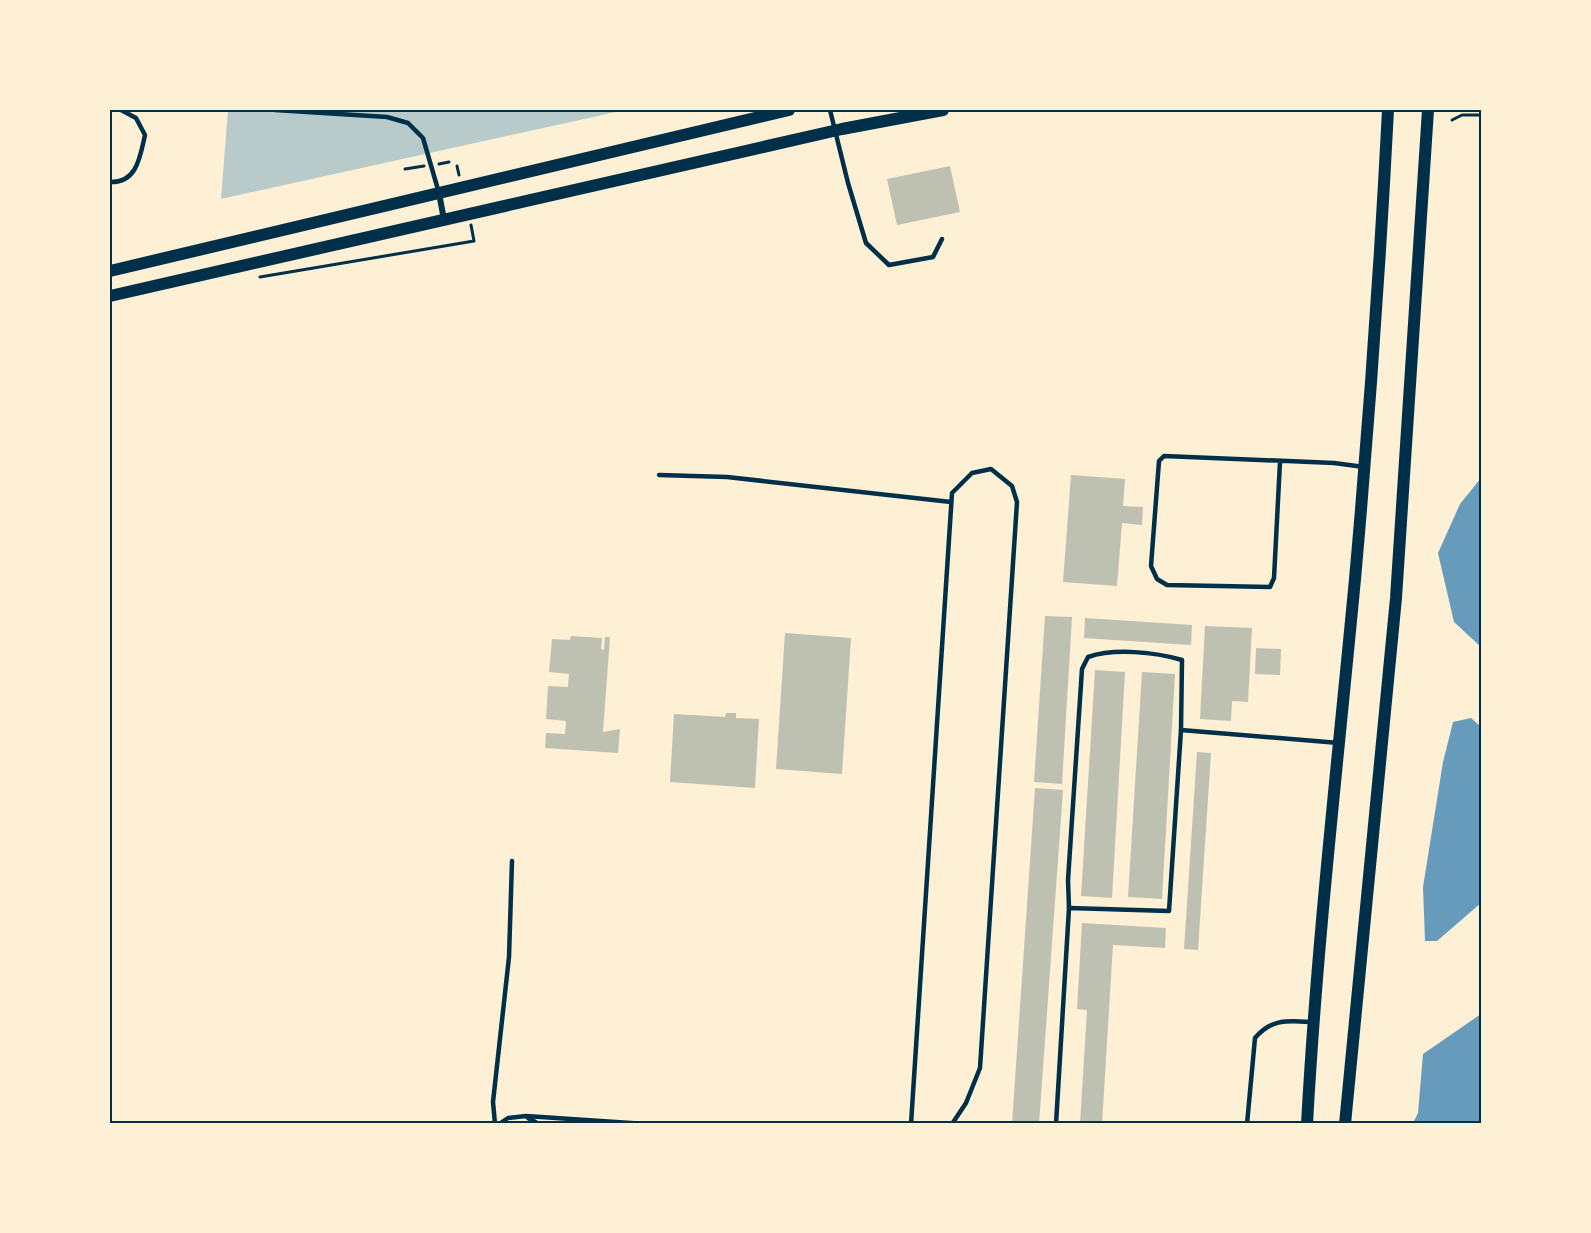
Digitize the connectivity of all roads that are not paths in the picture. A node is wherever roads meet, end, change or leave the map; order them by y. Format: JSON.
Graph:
{"nodes":[{"id":1,"x":121,"y":110,"type":"edge"},
{"id":2,"x":275,"y":110,"type":"edge"},
{"id":3,"x":789,"y":110,"type":"edge"},
{"id":4,"x":830,"y":110,"type":"edge"},
{"id":5,"x":943,"y":110,"type":"edge"},
{"id":6,"x":1389,"y":110,"type":"edge"},
{"id":7,"x":1428,"y":110,"type":"edge"},
{"id":8,"x":836,"y":131,"type":"junction"},
{"id":9,"x":110,"y":182,"type":"edge"},
{"id":10,"x":439,"y":193,"type":"junction"},
{"id":11,"x":444,"y":219,"type":"junction"},
{"id":12,"x":942,"y":239,"type":"dead end"},
{"id":13,"x":110,"y":271,"type":"edge"},
{"id":14,"x":110,"y":296,"type":"edge"},
{"id":15,"x":1280,"y":462,"type":"junction"},
{"id":16,"x":1364,"y":467,"type":"junction"},
{"id":17,"x":659,"y":475,"type":"dead end"},
{"id":18,"x":951,"y":502,"type":"junction"},
{"id":19,"x":1181,"y":730,"type":"junction"},
{"id":20,"x":1339,"y":742,"type":"junction"},
{"id":21,"x":512,"y":861,"type":"dead end"},
{"id":22,"x":1070,"y":908,"type":"junction"},
{"id":23,"x":1312,"y":1022,"type":"junction"},
{"id":24,"x":526,"y":1116,"type":"junction"},
{"id":25,"x":497,"y":1124,"type":"edge"},
{"id":26,"x":538,"y":1124,"type":"edge"},
{"id":27,"x":645,"y":1124,"type":"edge"},
{"id":28,"x":911,"y":1124,"type":"edge"},
{"id":29,"x":952,"y":1124,"type":"edge"},
{"id":30,"x":1056,"y":1124,"type":"edge"},
{"id":31,"x":1247,"y":1124,"type":"edge"},
{"id":32,"x":1307,"y":1124,"type":"edge"},
{"id":33,"x":1345,"y":1124,"type":"edge"}],
"edges":[{"from":1,"to":9,"type":"lane"},
{"from":2,"to":10,"type":"lane"},
{"from":3,"to":10,"type":"main road"},
{"from":4,"to":8,"type":"lane"},
{"from":5,"to":8,"type":"main road"},
{"from":6,"to":16,"type":"main road"},
{"from":7,"to":33,"type":"main road"},
{"from":8,"to":11,"type":"main road"},
{"from":8,"to":12,"type":"lane"},
{"from":10,"to":11,"type":"street"},
{"from":10,"to":13,"type":"main road"},
{"from":11,"to":14,"type":"main road"},
{"from":15,"to":15,"type":"lane"},
{"from":15,"to":16,"type":"lane"},
{"from":16,"to":20,"type":"main road"},
{"from":17,"to":18,"type":"lane"},
{"from":18,"to":28,"type":"lane"},
{"from":18,"to":29,"type":"lane"},
{"from":19,"to":20,"type":"lane"},
{"from":19,"to":22,"type":"lane"},
{"from":19,"to":22,"type":"lane"},
{"from":20,"to":23,"type":"main road"},
{"from":21,"to":25,"type":"lane"},
{"from":22,"to":30,"type":"lane"},
{"from":23,"to":31,"type":"lane"},
{"from":23,"to":32,"type":"main road"},
{"from":24,"to":25,"type":"lane"},
{"from":24,"to":26,"type":"lane"},
{"from":24,"to":27,"type":"lane"}]}
